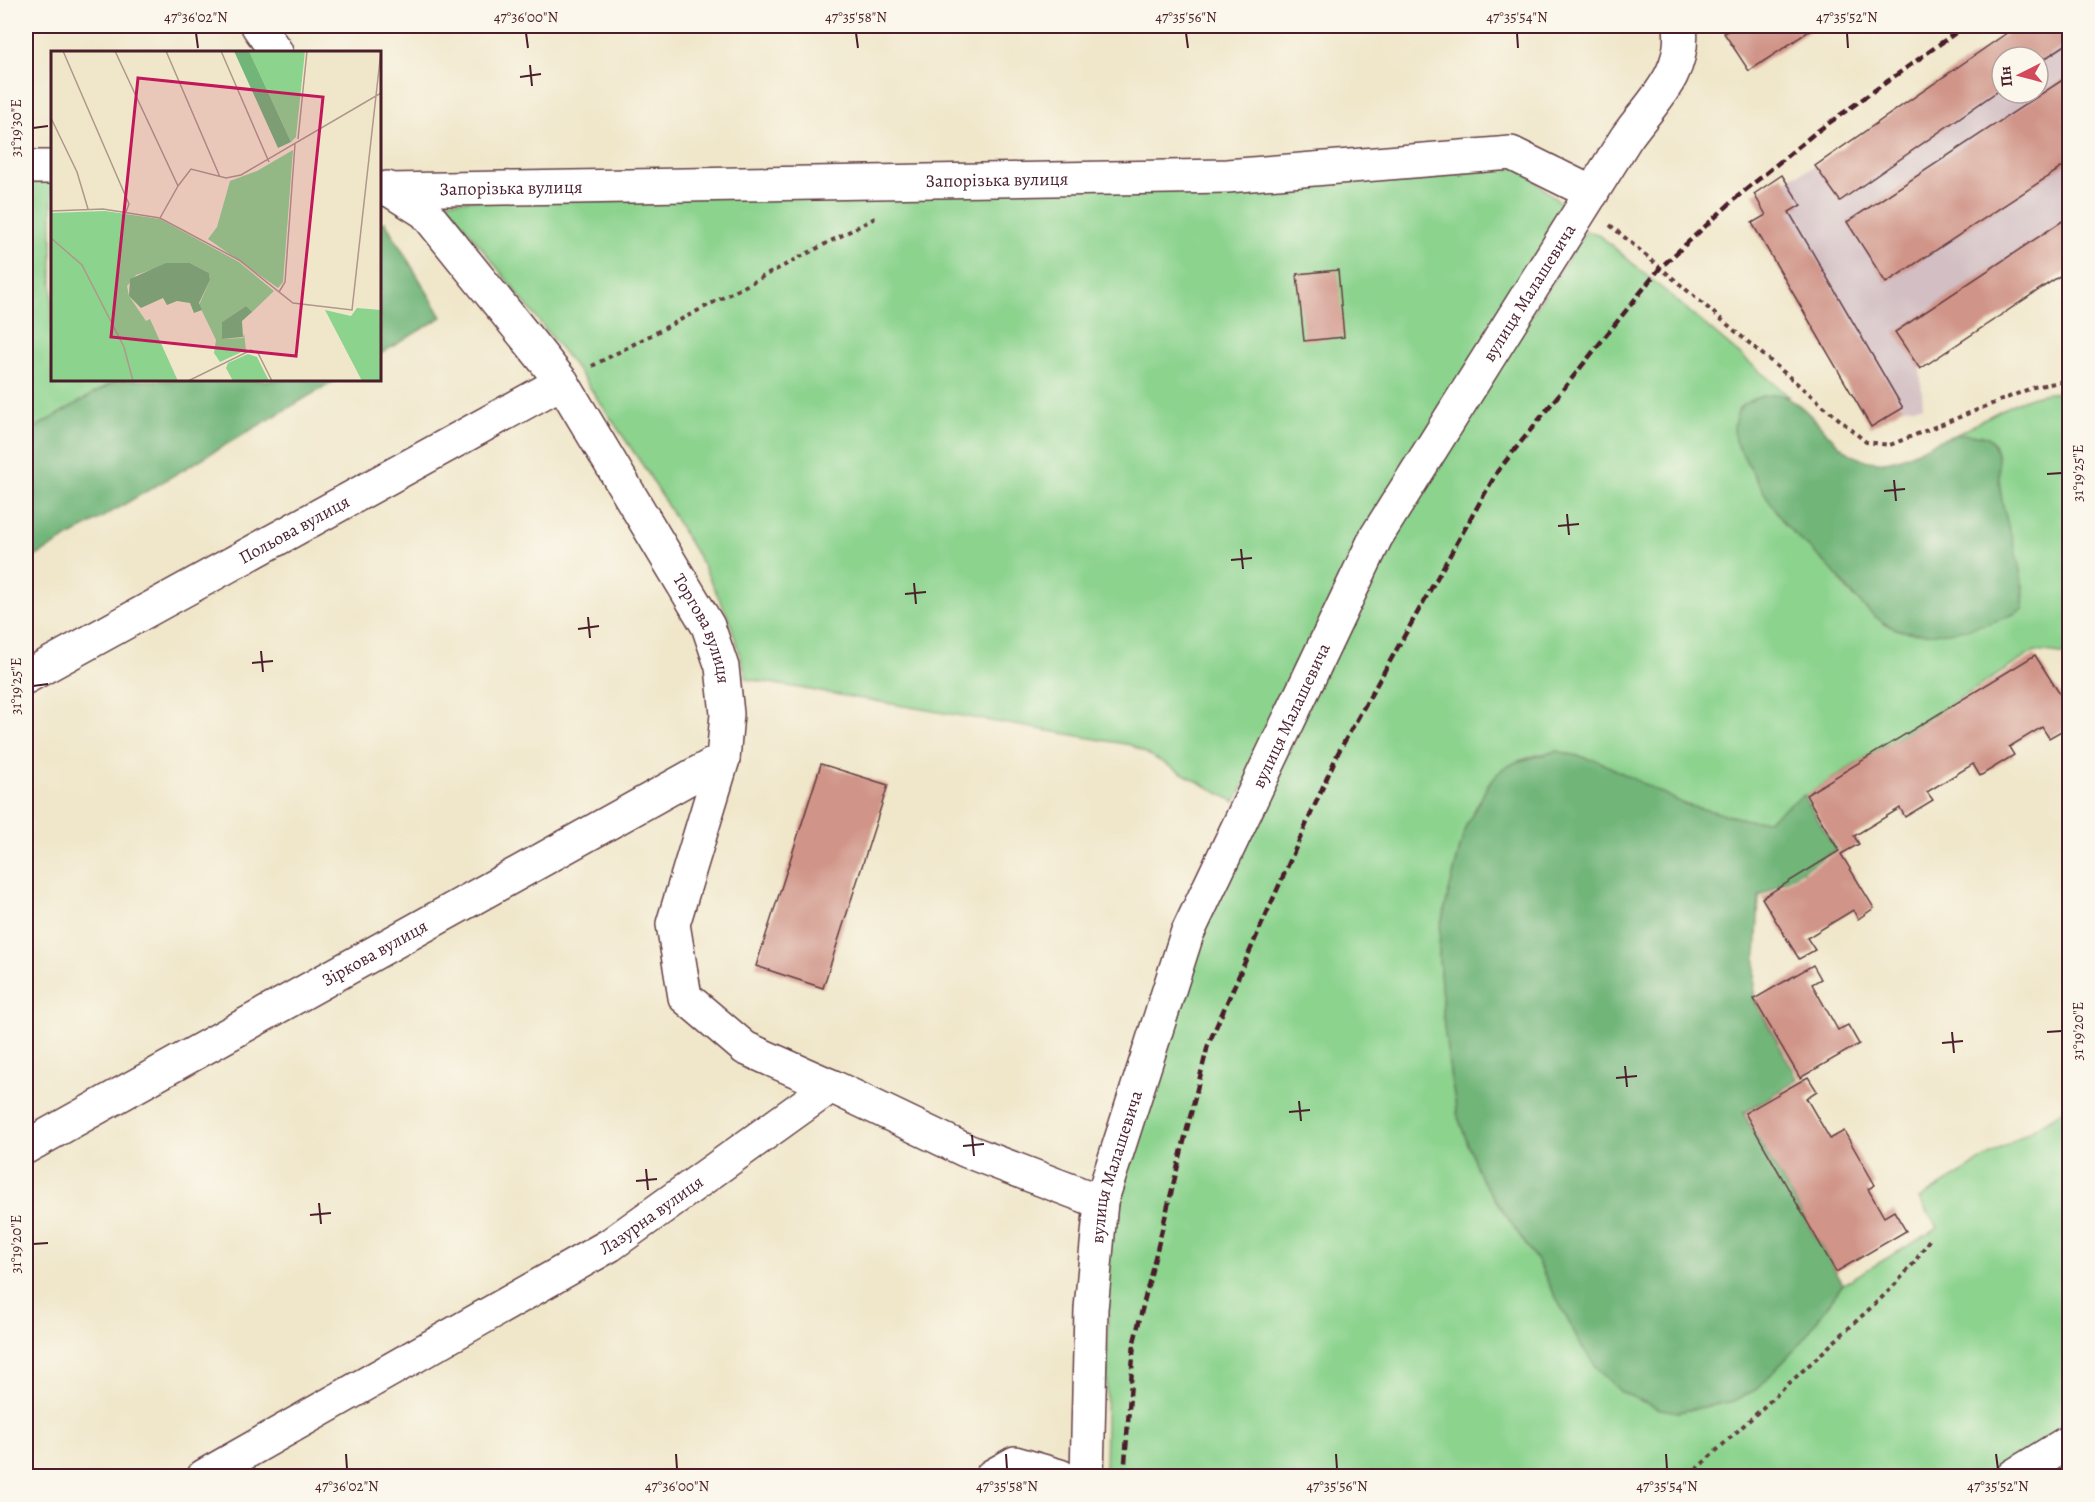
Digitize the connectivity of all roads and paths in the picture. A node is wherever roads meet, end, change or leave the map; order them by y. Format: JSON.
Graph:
{"nodes":[{"id":1,"x":258,"y":26,"type":"edge"},
{"id":2,"x":1680,"y":26,"type":"edge"},
{"id":3,"x":275,"y":51,"type":"edge"},
{"id":4,"x":26,"y":167,"type":"edge"},
{"id":5,"x":51,"y":167,"type":"edge"},
{"id":6,"x":385,"y":186,"type":"edge"},
{"id":7,"x":1589,"y":199,"type":"junction"},
{"id":8,"x":885,"y":213,"type":"dead end"},
{"id":9,"x":2070,"y":380,"type":"edge"},
{"id":10,"x":562,"y":382,"type":"junction"},
{"id":11,"x":26,"y":677,"type":"edge"},
{"id":12,"x":723,"y":759,"type":"junction"},
{"id":13,"x":831,"y":1086,"type":"junction"},
{"id":14,"x":26,"y":1147,"type":"edge"},
{"id":15,"x":1101,"y":1202,"type":"junction"},
{"id":16,"x":1929,"y":1240,"type":"dead end"},
{"id":17,"x":2070,"y":1441,"type":"edge"},
{"id":18,"x":204,"y":1476,"type":"edge"},
{"id":19,"x":992,"y":1476,"type":"edge"},
{"id":20,"x":1060,"y":1476,"type":"edge"},
{"id":21,"x":1087,"y":1476,"type":"edge"},
{"id":22,"x":1689,"y":1476,"type":"edge"},
{"id":23,"x":2013,"y":1476,"type":"edge"}],
"edges":[{"from":1,"to":3,"type":"street"},
{"from":2,"to":7,"type":"street","name":"вулиця Малашевича"},
{"from":4,"to":5,"type":"street"},
{"from":6,"to":7,"type":"street","name":"Запорізька вулиця"},
{"from":6,"to":10,"type":"street","name":"Торгова вулиця"},
{"from":7,"to":9,"type":"path"},
{"from":7,"to":15,"type":"street","name":"вулиця Малашевича"},
{"from":8,"to":10,"type":"path"},
{"from":10,"to":11,"type":"street","name":"Польова вулиця"},
{"from":10,"to":12,"type":"street","name":"Торгова вулиця"},
{"from":12,"to":13,"type":"street","name":"Торгова вулиця"},
{"from":12,"to":14,"type":"street","name":"Зіркова вулиця"},
{"from":13,"to":15,"type":"street"},
{"from":13,"to":18,"type":"street","name":"Лазурна вулиця"},
{"from":15,"to":21,"type":"street","name":"вулиця Малашевича"},
{"from":16,"to":22,"type":"path"},
{"from":17,"to":23,"type":"street"},
{"from":19,"to":20,"type":"street"}]}
